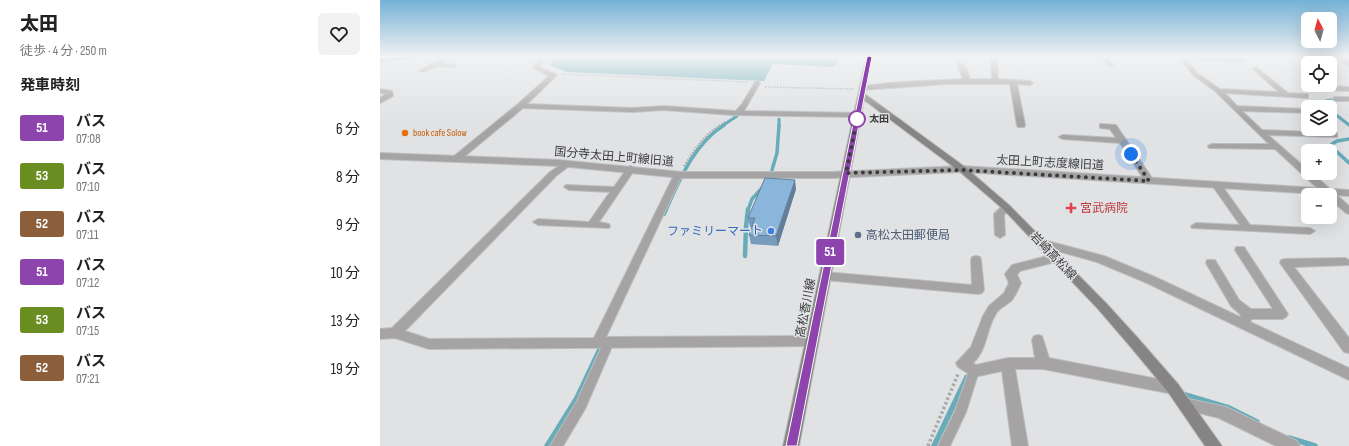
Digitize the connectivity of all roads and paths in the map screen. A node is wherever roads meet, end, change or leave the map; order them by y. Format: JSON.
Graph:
{"nodes":[{"id":1,"x":551,"y":78,"type":"edge"},
{"id":2,"x":643,"y":78,"type":"edge"},
{"id":3,"x":865,"y":78,"type":"edge"},
{"id":4,"x":1200,"y":78,"type":"edge"},
{"id":5,"x":1266,"y":78,"type":"edge"},
{"id":6,"x":967,"y":80,"type":"joint"},
{"id":7,"x":995,"y":80,"type":"joint"},
{"id":8,"x":1013,"y":82,"type":"junction"},
{"id":9,"x":757,"y":83,"type":"junction"},
{"id":10,"x":1030,"y":83,"type":"dead end"},
{"id":11,"x":1337,"y":88,"type":"edge"},
{"id":12,"x":1349,"y":89,"type":"edge"},
{"id":13,"x":380,"y":91,"type":"edge"},
{"id":14,"x":863,"y":91,"type":"junction"},
{"id":15,"x":1219,"y":91,"type":"junction"},
{"id":16,"x":1286,"y":95,"type":"junction"},
{"id":17,"x":1305,"y":96,"type":"dead end"},
{"id":18,"x":1337,"y":99,"type":"dead end"},
{"id":19,"x":1349,"y":99,"type":"edge"},
{"id":20,"x":380,"y":101,"type":"edge"},
{"id":21,"x":521,"y":106,"type":"junction"},
{"id":22,"x":1234,"y":108,"type":"junction"},
{"id":23,"x":1301,"y":111,"type":"edge"},
{"id":24,"x":736,"y":113,"type":"junction"},
{"id":25,"x":858,"y":115,"type":"junction"},
{"id":26,"x":1021,"y":125,"type":"dead end"},
{"id":27,"x":1103,"y":126,"type":"dead end"},
{"id":28,"x":1260,"y":132,"type":"junction"},
{"id":29,"x":1301,"y":134,"type":"edge"},
{"id":30,"x":1063,"y":137,"type":"dead end"},
{"id":31,"x":1122,"y":141,"type":"junction"},
{"id":32,"x":1212,"y":146,"type":"dead end"},
{"id":33,"x":1277,"y":147,"type":"junction"},
{"id":34,"x":380,"y":156,"type":"edge"},
{"id":35,"x":456,"y":159,"type":"junction"},
{"id":36,"x":566,"y":164,"type":"junction"},
{"id":37,"x":631,"y":169,"type":"junction"},
{"id":38,"x":962,"y":170,"type":"junction"},
{"id":39,"x":846,"y":173,"type":"junction"},
{"id":40,"x":682,"y":175,"type":"junction"},
{"id":41,"x":1149,"y":181,"type":"junction"},
{"id":42,"x":1218,"y":185,"type":"junction"},
{"id":43,"x":569,"y":187,"type":"dead end"},
{"id":44,"x":1323,"y":188,"type":"edge"},
{"id":45,"x":617,"y":190,"type":"junction"},
{"id":46,"x":1301,"y":190,"type":"edge"},
{"id":47,"x":1337,"y":192,"type":"edge"},
{"id":48,"x":1349,"y":193,"type":"edge"},
{"id":49,"x":1337,"y":201,"type":"edge"},
{"id":50,"x":1006,"y":207,"type":"junction"},
{"id":51,"x":1349,"y":211,"type":"edge"},
{"id":52,"x":538,"y":222,"type":"dead end"},
{"id":53,"x":592,"y":225,"type":"junction"},
{"id":54,"x":605,"y":226,"type":"dead end"},
{"id":55,"x":1196,"y":226,"type":"dead end"},
{"id":56,"x":1247,"y":228,"type":"junction"},
{"id":57,"x":1310,"y":231,"type":"dead end"},
{"id":58,"x":1000,"y":235,"type":"dead end"},
{"id":59,"x":1040,"y":243,"type":"junction"},
{"id":60,"x":1240,"y":250,"type":"dead end"},
{"id":61,"x":1055,"y":258,"type":"junction"},
{"id":62,"x":976,"y":260,"type":"dead end"},
{"id":63,"x":1345,"y":262,"type":"dead end"},
{"id":64,"x":1211,"y":263,"type":"dead end"},
{"id":65,"x":825,"y":276,"type":"junction"},
{"id":66,"x":1245,"y":319,"type":"junction"},
{"id":67,"x":395,"y":333,"type":"junction"},
{"id":68,"x":380,"y":334,"type":"edge"},
{"id":69,"x":1038,"y":340,"type":"dead end"},
{"id":70,"x":812,"y":341,"type":"junction"},
{"id":71,"x":603,"y":342,"type":"junction"},
{"id":72,"x":1349,"y":348,"type":"edge"},
{"id":73,"x":1043,"y":363,"type":"junction"},
{"id":74,"x":1008,"y":364,"type":"junction"},
{"id":75,"x":971,"y":371,"type":"junction"},
{"id":76,"x":1349,"y":374,"type":"edge"},
{"id":77,"x":1173,"y":388,"type":"junction"},
{"id":78,"x":1184,"y":404,"type":"junction"},
{"id":79,"x":556,"y":446,"type":"edge"},
{"id":80,"x":791,"y":446,"type":"edge"},
{"id":81,"x":928,"y":446,"type":"edge"},
{"id":82,"x":944,"y":446,"type":"edge"},
{"id":83,"x":1020,"y":446,"type":"edge"},
{"id":84,"x":1214,"y":446,"type":"edge"},
{"id":85,"x":1292,"y":446,"type":"edge"}],
"edges":[{"from":1,"to":21,"type":"street"},
{"from":2,"to":9,"type":"path"},
{"from":3,"to":14,"type":"main road","name":"高松香川線"},
{"from":4,"to":15,"type":"street"},
{"from":5,"to":16,"type":"street"},
{"from":6,"to":7,"type":"street"},
{"from":6,"to":14,"type":"street"},
{"from":7,"to":8,"type":"street"},
{"from":8,"to":10,"type":"street"},
{"from":8,"to":26,"type":"street"},
{"from":9,"to":14,"type":"path"},
{"from":9,"to":24,"type":"street"},
{"from":11,"to":12,"type":"street"},
{"from":13,"to":20,"type":"street"},
{"from":14,"to":25,"type":"main road","name":"高松香川線"},
{"from":14,"to":38,"type":"main road","name":"岩崎高松線"},
{"from":15,"to":16,"type":"street"},
{"from":15,"to":22,"type":"street"},
{"from":16,"to":17,"type":"street"},
{"from":18,"to":19,"type":"street"},
{"from":21,"to":24,"type":"street"},
{"from":21,"to":35,"type":"street"},
{"from":22,"to":23,"type":"street"},
{"from":22,"to":28,"type":"street"},
{"from":24,"to":25,"type":"street"},
{"from":24,"to":40,"type":"path"},
{"from":25,"to":39,"type":"main road","name":"高松香川線"},
{"from":27,"to":31,"type":"street"},
{"from":28,"to":29,"type":"street"},
{"from":28,"to":33,"type":"street"},
{"from":30,"to":31,"type":"street"},
{"from":31,"to":41,"type":"street"},
{"from":32,"to":33,"type":"street"},
{"from":33,"to":44,"type":"street"},
{"from":34,"to":35,"type":"street","name":"国分寺太田上町線旧道"},
{"from":35,"to":36,"type":"street","name":"国分寺太田上町線旧道"},
{"from":36,"to":37,"type":"street","name":"国分寺太田上町線旧道"},
{"from":36,"to":67,"type":"street"},
{"from":37,"to":40,"type":"street","name":"国分寺太田上町線旧道"},
{"from":37,"to":45,"type":"street"},
{"from":38,"to":39,"type":"street","name":"太田上町志度線旧道"},
{"from":38,"to":41,"type":"street","name":"太田上町志度線旧道"},
{"from":38,"to":50,"type":"main road","name":"岩崎高松線"},
{"from":39,"to":40,"type":"street","name":"国分寺太田上町線旧道"},
{"from":39,"to":65,"type":"main road","name":"高松香川線"},
{"from":40,"to":71,"type":"street"},
{"from":41,"to":42,"type":"street","name":"太田上町志度線旧道"},
{"from":42,"to":46,"type":"street","name":"太田上町志度線旧道"},
{"from":42,"to":56,"type":"street"},
{"from":43,"to":45,"type":"street"},
{"from":45,"to":53,"type":"street"},
{"from":47,"to":48,"type":"street","name":"太田上町志度線旧道"},
{"from":49,"to":51,"type":"street"},
{"from":50,"to":58,"type":"street"},
{"from":50,"to":59,"type":"main road","name":"岩崎高松線"},
{"from":52,"to":53,"type":"street"},
{"from":53,"to":54,"type":"street"},
{"from":55,"to":56,"type":"street"},
{"from":56,"to":57,"type":"street"},
{"from":59,"to":61,"type":"main road","name":"岩崎高松線"},
{"from":59,"to":66,"type":"street"},
{"from":60,"to":66,"type":"street"},
{"from":61,"to":75,"type":"street"},
{"from":61,"to":77,"type":"main road","name":"岩崎高松線"},
{"from":62,"to":65,"type":"street"},
{"from":63,"to":72,"type":"street"},
{"from":64,"to":66,"type":"street"},
{"from":65,"to":70,"type":"main road","name":"高松香川線"},
{"from":66,"to":76,"type":"street"},
{"from":67,"to":68,"type":"street"},
{"from":67,"to":71,"type":"street"},
{"from":69,"to":73,"type":"street"},
{"from":70,"to":71,"type":"street"},
{"from":70,"to":80,"type":"main road","name":"高松香川線"},
{"from":71,"to":79,"type":"lane"},
{"from":73,"to":74,"type":"street"},
{"from":73,"to":77,"type":"street"},
{"from":74,"to":75,"type":"street"},
{"from":74,"to":83,"type":"street"},
{"from":75,"to":81,"type":"path"},
{"from":75,"to":82,"type":"lane"},
{"from":77,"to":78,"type":"main road","name":"岩崎高松線"},
{"from":78,"to":84,"type":"main road","name":"岩崎高松線"},
{"from":78,"to":85,"type":"street"}]}
